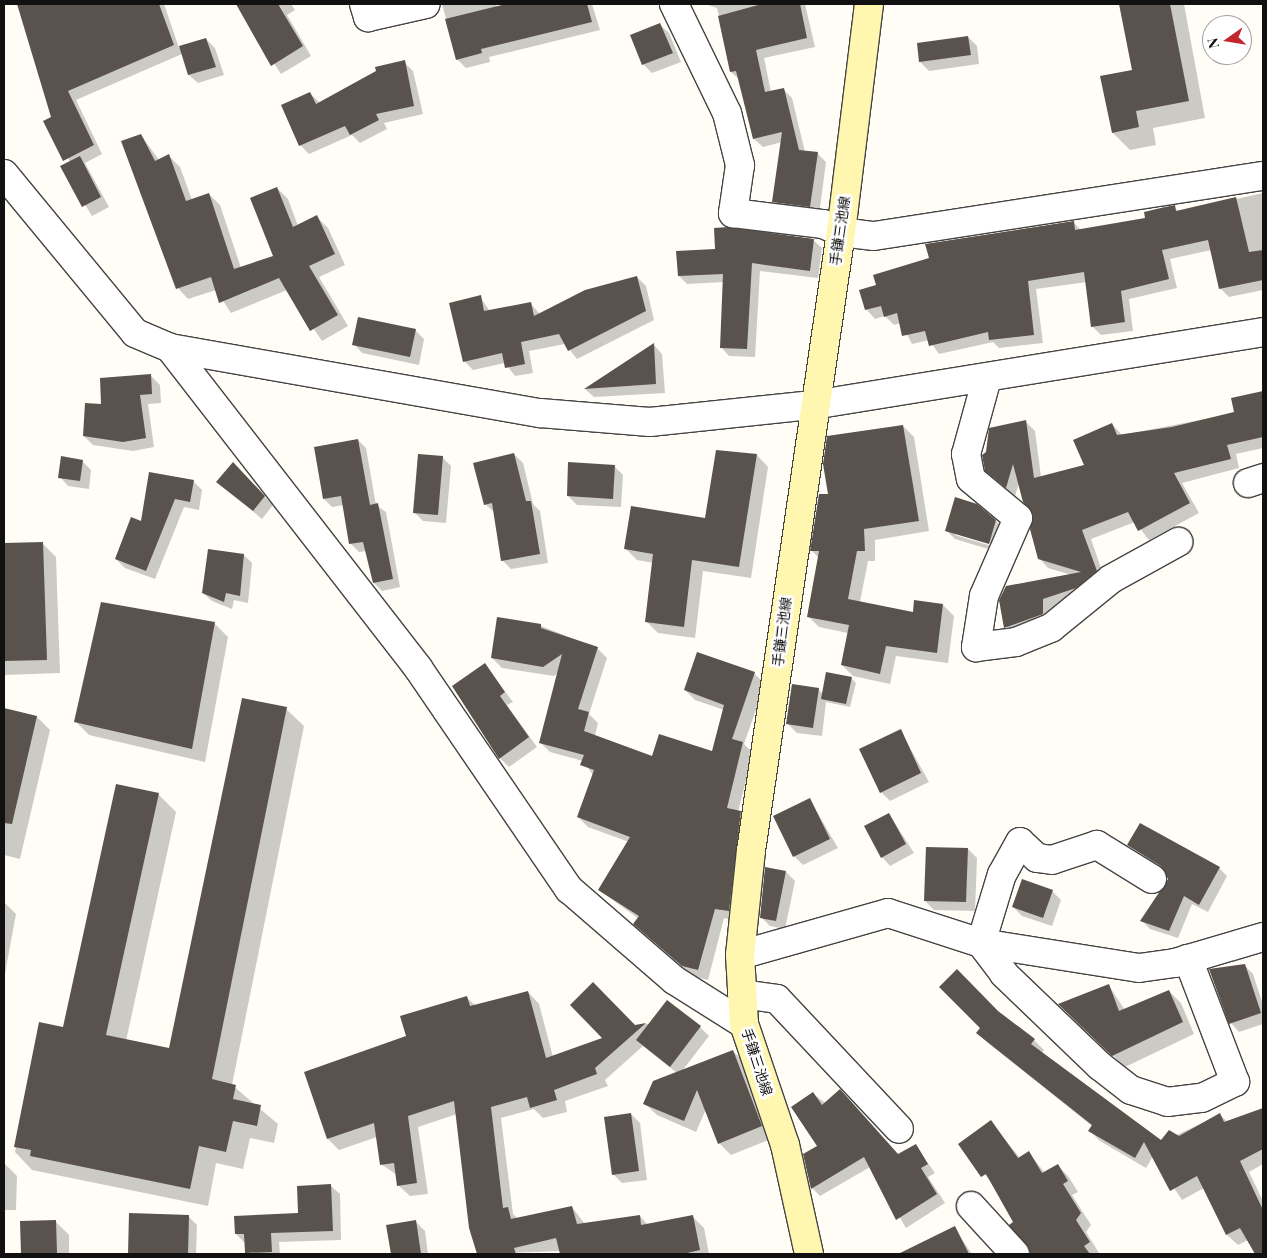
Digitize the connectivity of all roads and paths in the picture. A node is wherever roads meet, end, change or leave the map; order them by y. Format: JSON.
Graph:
{"nodes":[{"id":1,"x":364,"y":4,"type":"edge"},
{"id":2,"x":426,"y":4,"type":"edge"},
{"id":3,"x":674,"y":4,"type":"edge"},
{"id":4,"x":869,"y":4,"type":"edge"},
{"id":5,"x":4,"y":174,"type":"edge"},
{"id":6,"x":1263,"y":176,"type":"edge"},
{"id":7,"x":841,"y":232,"type":"junction"},
{"id":8,"x":1263,"y":332,"type":"edge"},
{"id":9,"x":170,"y":348,"type":"junction"},
{"id":10,"x":987,"y":378,"type":"junction"},
{"id":11,"x":813,"y":405,"type":"junction"},
{"id":12,"x":1178,"y":542,"type":"dead end"},
{"id":13,"x":1152,"y":879,"type":"dead end"},
{"id":14,"x":1263,"y":937,"type":"edge"},
{"id":15,"x":981,"y":943,"type":"junction"},
{"id":16,"x":740,"y":955,"type":"junction"},
{"id":17,"x":1188,"y":959,"type":"junction"},
{"id":18,"x":742,"y":994,"type":"junction"},
{"id":19,"x":744,"y":1024,"type":"junction"},
{"id":20,"x":900,"y":1129,"type":"dead end"},
{"id":21,"x":971,"y":1206,"type":"dead end"},
{"id":22,"x":809,"y":1254,"type":"edge"},
{"id":23,"x":1015,"y":1254,"type":"edge"}],
"edges":[{"from":1,"to":2,"type":"street"},
{"from":3,"to":7,"type":"street"},
{"from":4,"to":7,"type":"main road","name":"手鎌三池線"},
{"from":5,"to":9,"type":"street"},
{"from":6,"to":7,"type":"street"},
{"from":7,"to":11,"type":"main road","name":"手鎌三池線"},
{"from":8,"to":10,"type":"street"},
{"from":9,"to":11,"type":"street"},
{"from":9,"to":19,"type":"street"},
{"from":10,"to":11,"type":"street"},
{"from":10,"to":12,"type":"street"},
{"from":11,"to":16,"type":"main road","name":"手鎌三池線"},
{"from":13,"to":15,"type":"street"},
{"from":14,"to":17,"type":"street"},
{"from":15,"to":16,"type":"street"},
{"from":15,"to":17,"type":"street"},
{"from":15,"to":17,"type":"street"},
{"from":16,"to":18,"type":"main road","name":"手鎌三池線"},
{"from":18,"to":19,"type":"main road","name":"手鎌三池線"},
{"from":18,"to":20,"type":"street"},
{"from":19,"to":22,"type":"main road","name":"手鎌三池線"},
{"from":21,"to":23,"type":"street"}]}
